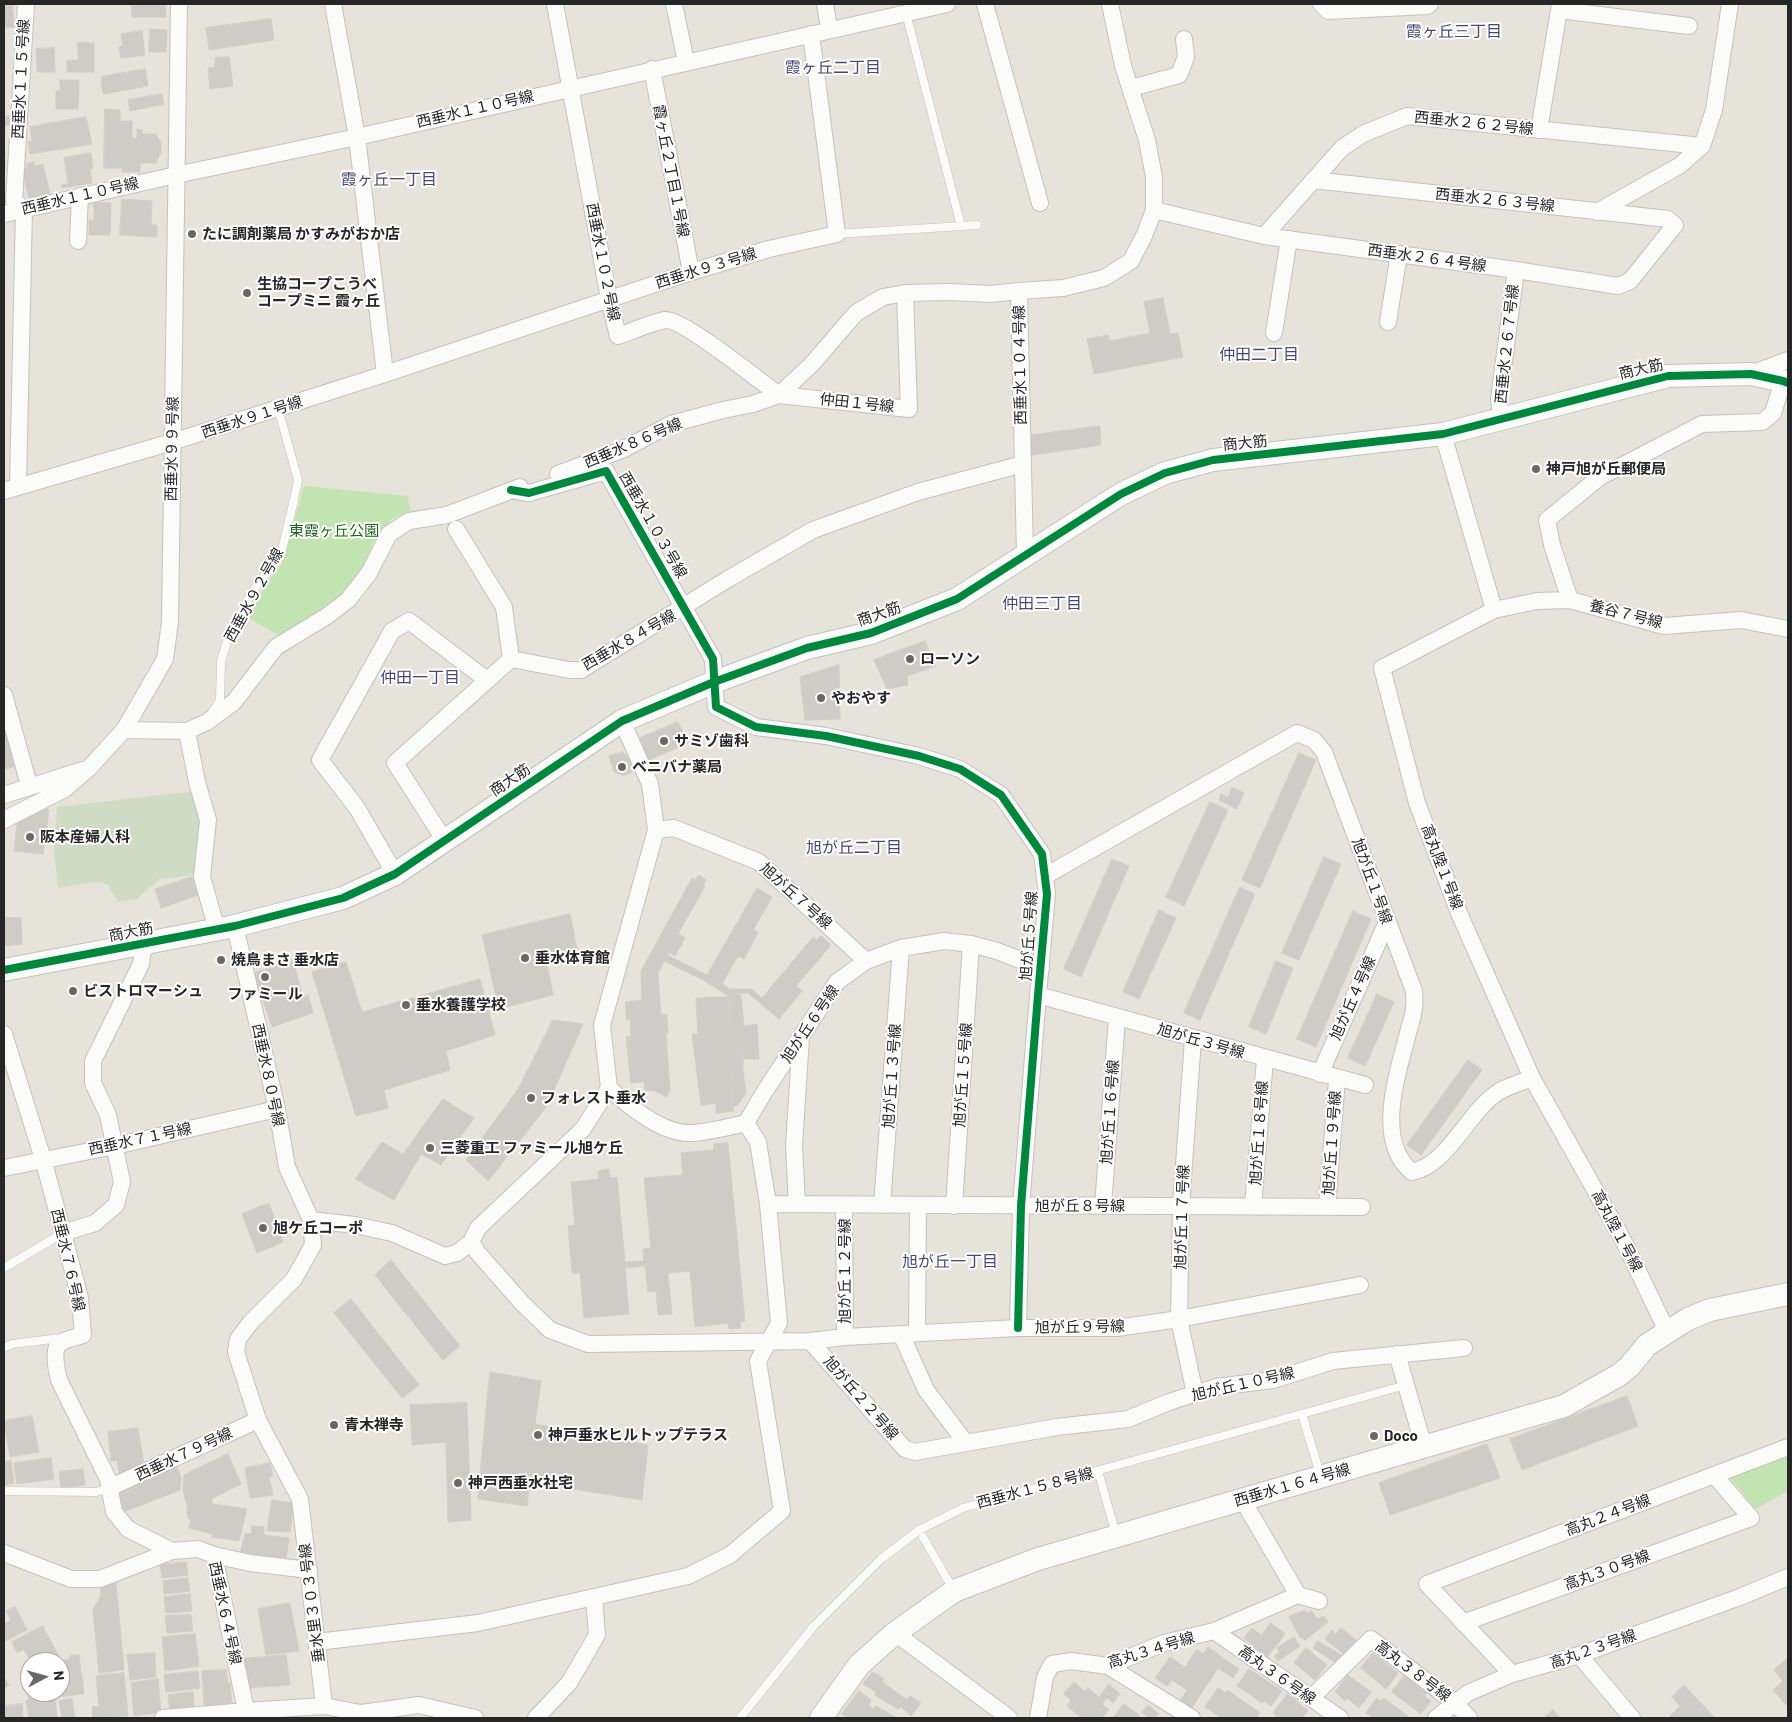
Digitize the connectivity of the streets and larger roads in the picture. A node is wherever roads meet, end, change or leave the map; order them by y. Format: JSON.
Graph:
{"nodes":[{"id":1,"x":26,"y":4,"type":"edge"},
{"id":2,"x":179,"y":4,"type":"edge"},
{"id":3,"x":333,"y":4,"type":"edge"},
{"id":4,"x":555,"y":4,"type":"edge"},
{"id":5,"x":674,"y":4,"type":"edge"},
{"id":6,"x":825,"y":4,"type":"edge"},
{"id":7,"x":947,"y":4,"type":"edge"},
{"id":8,"x":985,"y":4,"type":"edge"},
{"id":9,"x":1110,"y":4,"type":"edge"},
{"id":10,"x":1321,"y":4,"type":"edge"},
{"id":11,"x":1430,"y":4,"type":"edge"},
{"id":12,"x":1730,"y":4,"type":"edge"},
{"id":13,"x":1559,"y":7,"type":"edge"},
{"id":14,"x":1689,"y":26,"type":"dead end"},
{"id":15,"x":829,"y":30,"type":"junction"},
{"id":16,"x":811,"y":34,"type":"junction"},
{"id":17,"x":1184,"y":39,"type":"dead end"},
{"id":18,"x":686,"y":62,"type":"junction"},
{"id":19,"x":652,"y":70,"type":"junction"},
{"id":20,"x":571,"y":88,"type":"junction"},
{"id":21,"x":1131,"y":88,"type":"junction"},
{"id":22,"x":1539,"y":130,"type":"junction"},
{"id":23,"x":357,"y":137,"type":"junction"},
{"id":24,"x":11,"y":145,"type":"edge"},
{"id":25,"x":1702,"y":146,"type":"junction"},
{"id":26,"x":176,"y":175,"type":"junction"},
{"id":27,"x":1313,"y":180,"type":"junction"},
{"id":28,"x":80,"y":196,"type":"junction"},
{"id":29,"x":1040,"y":203,"type":"dead end"},
{"id":30,"x":24,"y":209,"type":"junction"},
{"id":31,"x":1154,"y":210,"type":"junction"},
{"id":32,"x":1597,"y":212,"type":"junction"},
{"id":33,"x":4,"y":214,"type":"edge"},
{"id":34,"x":1675,"y":225,"type":"joint"},
{"id":35,"x":1264,"y":236,"type":"junction"},
{"id":36,"x":1289,"y":239,"type":"junction"},
{"id":37,"x":78,"y":241,"type":"dead end"},
{"id":38,"x":1399,"y":254,"type":"junction"},
{"id":39,"x":1516,"y":270,"type":"junction"},
{"id":40,"x":691,"y":272,"type":"junction"},
{"id":41,"x":1019,"y":291,"type":"junction"},
{"id":42,"x":906,"y":293,"type":"junction"},
{"id":43,"x":609,"y":299,"type":"junction"},
{"id":44,"x":1388,"y":322,"type":"dead end"},
{"id":45,"x":1274,"y":333,"type":"dead end"},
{"id":46,"x":385,"y":374,"type":"junction"},
{"id":47,"x":1787,"y":375,"type":"edge"},
{"id":48,"x":779,"y":395,"type":"junction"},
{"id":49,"x":1501,"y":419,"type":"junction"},
{"id":50,"x":1443,"y":434,"type":"junction"},
{"id":51,"x":172,"y":442,"type":"junction"},
{"id":52,"x":1023,"y":464,"type":"junction"},
{"id":53,"x":11,"y":488,"type":"edge"},
{"id":54,"x":510,"y":490,"type":"junction"},
{"id":55,"x":456,"y":529,"type":"dead end"},
{"id":56,"x":1025,"y":556,"type":"junction"},
{"id":57,"x":1570,"y":600,"type":"junction"},
{"id":58,"x":684,"y":608,"type":"junction"},
{"id":59,"x":1494,"y":610,"type":"junction"},
{"id":60,"x":1788,"y":629,"type":"edge"},
{"id":61,"x":511,"y":659,"type":"junction"},
{"id":62,"x":487,"y":680,"type":"junction"},
{"id":63,"x":714,"y":682,"type":"junction"},
{"id":64,"x":4,"y":695,"type":"edge"},
{"id":65,"x":622,"y":721,"type":"junction"},
{"id":66,"x":124,"y":730,"type":"junction"},
{"id":67,"x":187,"y":731,"type":"junction"},
{"id":68,"x":89,"y":768,"type":"junction"},
{"id":69,"x":29,"y":786,"type":"junction"},
{"id":70,"x":4,"y":795,"type":"edge"},
{"id":71,"x":4,"y":820,"type":"edge"},
{"id":72,"x":656,"y":830,"type":"junction"},
{"id":73,"x":445,"y":841,"type":"junction"},
{"id":74,"x":395,"y":874,"type":"junction"},
{"id":75,"x":1045,"y":876,"type":"junction"},
{"id":76,"x":1387,"y":922,"type":"junction"},
{"id":77,"x":226,"y":928,"type":"junction"},
{"id":78,"x":144,"y":943,"type":"junction"},
{"id":79,"x":971,"y":944,"type":"junction"},
{"id":80,"x":902,"y":948,"type":"junction"},
{"id":81,"x":866,"y":961,"type":"junction"},
{"id":82,"x":1041,"y":968,"type":"junction"},
{"id":83,"x":4,"y":970,"type":"edge"},
{"id":84,"x":1038,"y":995,"type":"junction"},
{"id":85,"x":1117,"y":1018,"type":"junction"},
{"id":86,"x":4,"y":1034,"type":"edge"},
{"id":87,"x":801,"y":1035,"type":"junction"},
{"id":88,"x":1193,"y":1039,"type":"junction"},
{"id":89,"x":1265,"y":1059,"type":"junction"},
{"id":90,"x":1320,"y":1074,"type":"junction"},
{"id":91,"x":1532,"y":1078,"type":"junction"},
{"id":92,"x":1337,"y":1079,"type":"junction"},
{"id":93,"x":1365,"y":1085,"type":"dead end"},
{"id":94,"x":609,"y":1088,"type":"junction"},
{"id":95,"x":276,"y":1108,"type":"junction"},
{"id":96,"x":746,"y":1123,"type":"junction"},
{"id":97,"x":115,"y":1146,"type":"junction"},
{"id":98,"x":43,"y":1160,"type":"junction"},
{"id":99,"x":4,"y":1168,"type":"edge"},
{"id":100,"x":768,"y":1204,"type":"junction"},
{"id":101,"x":797,"y":1204,"type":"junction"},
{"id":102,"x":844,"y":1205,"type":"junction"},
{"id":103,"x":882,"y":1205,"type":"junction"},
{"id":104,"x":918,"y":1205,"type":"junction"},
{"id":105,"x":954,"y":1206,"type":"junction"},
{"id":106,"x":1021,"y":1206,"type":"junction"},
{"id":107,"x":1103,"y":1206,"type":"junction"},
{"id":108,"x":1181,"y":1206,"type":"junction"},
{"id":109,"x":1254,"y":1206,"type":"junction"},
{"id":110,"x":1327,"y":1207,"type":"junction"},
{"id":111,"x":1362,"y":1207,"type":"dead end"},
{"id":112,"x":310,"y":1220,"type":"junction"},
{"id":113,"x":63,"y":1233,"type":"junction"},
{"id":114,"x":471,"y":1242,"type":"junction"},
{"id":115,"x":1360,"y":1285,"type":"dead end"},
{"id":116,"x":1788,"y":1294,"type":"edge"},
{"id":117,"x":1178,"y":1319,"type":"junction"},
{"id":118,"x":1018,"y":1328,"type":"junction"},
{"id":119,"x":1667,"y":1331,"type":"junction"},
{"id":120,"x":909,"y":1334,"type":"junction"},
{"id":121,"x":845,"y":1337,"type":"junction"},
{"id":122,"x":810,"y":1341,"type":"junction"},
{"id":123,"x":767,"y":1342,"type":"junction"},
{"id":124,"x":1464,"y":1348,"type":"dead end"},
{"id":125,"x":1398,"y":1354,"type":"junction"},
{"id":126,"x":1194,"y":1394,"type":"junction"},
{"id":127,"x":258,"y":1420,"type":"junction"},
{"id":128,"x":966,"y":1443,"type":"junction"},
{"id":129,"x":1424,"y":1447,"type":"junction"},
{"id":130,"x":1788,"y":1447,"type":"edge"},
{"id":131,"x":1714,"y":1475,"type":"junction"},
{"id":132,"x":109,"y":1488,"type":"junction"},
{"id":133,"x":300,"y":1499,"type":"joint"},
{"id":134,"x":1242,"y":1500,"type":"junction"},
{"id":135,"x":172,"y":1551,"type":"junction"},
{"id":136,"x":4,"y":1553,"type":"edge"},
{"id":137,"x":214,"y":1555,"type":"junction"},
{"id":138,"x":308,"y":1570,"type":"junction"},
{"id":139,"x":1788,"y":1576,"type":"edge"},
{"id":140,"x":1298,"y":1595,"type":"junction"},
{"id":141,"x":594,"y":1597,"type":"junction"},
{"id":142,"x":1319,"y":1601,"type":"dead end"},
{"id":143,"x":1463,"y":1623,"type":"junction"},
{"id":144,"x":1214,"y":1631,"type":"junction"},
{"id":145,"x":896,"y":1633,"type":"junction"},
{"id":146,"x":317,"y":1642,"type":"junction"},
{"id":147,"x":1579,"y":1655,"type":"junction"},
{"id":148,"x":1108,"y":1666,"type":"junction"},
{"id":149,"x":1512,"y":1674,"type":"junction"},
{"id":150,"x":1311,"y":1698,"type":"junction"},
{"id":151,"x":1455,"y":1703,"type":"junction"},
{"id":152,"x":324,"y":1706,"type":"junction"},
{"id":153,"x":246,"y":1710,"type":"junction"},
{"id":154,"x":305,"y":1713,"type":"edge"},
{"id":155,"x":377,"y":1714,"type":"edge"},
{"id":156,"x":163,"y":1718,"type":"edge"},
{"id":157,"x":476,"y":1718,"type":"edge"},
{"id":158,"x":536,"y":1718,"type":"edge"},
{"id":159,"x":821,"y":1718,"type":"edge"},
{"id":160,"x":1009,"y":1718,"type":"edge"},
{"id":161,"x":1038,"y":1718,"type":"edge"},
{"id":162,"x":1192,"y":1718,"type":"edge"},
{"id":163,"x":1340,"y":1718,"type":"edge"},
{"id":164,"x":1436,"y":1718,"type":"edge"},
{"id":165,"x":1469,"y":1718,"type":"edge"},
{"id":166,"x":1632,"y":1718,"type":"edge"}],
"edges":[{"from":1,"to":24,"type":"street","name":"西垂水１１５号線"},
{"from":2,"to":26,"type":"street","name":"西垂水９９号線"},
{"from":3,"to":23,"type":"street"},
{"from":4,"to":20,"type":"street","name":"西垂水１０２号線"},
{"from":5,"to":18,"type":"street"},
{"from":6,"to":15,"type":"street"},
{"from":7,"to":15,"type":"street","name":"西垂水１１０号線"},
{"from":8,"to":29,"type":"street"},
{"from":9,"to":21,"type":"street","name":"西垂水１０４号線"},
{"from":10,"to":11,"type":"street"},
{"from":12,"to":25,"type":"street"},
{"from":13,"to":14,"type":"street"},
{"from":13,"to":22,"type":"street"},
{"from":15,"to":16,"type":"street","name":"西垂水１１０号線"},
{"from":16,"to":18,"type":"street","name":"西垂水１１０号線"},
{"from":16,"to":40,"type":"street","name":"西垂水９３号線"},
{"from":17,"to":21,"type":"street"},
{"from":18,"to":19,"type":"street","name":"西垂水１１０号線"},
{"from":19,"to":20,"type":"street","name":"西垂水１１０号線"},
{"from":19,"to":40,"type":"street","name":"霞ヶ丘２丁目１号線"},
{"from":20,"to":23,"type":"street","name":"西垂水１１０号線"},
{"from":20,"to":43,"type":"street","name":"西垂水１０２号線"},
{"from":21,"to":31,"type":"street","name":"西垂水１０４号線"},
{"from":22,"to":25,"type":"street","name":"西垂水２６２号線"},
{"from":22,"to":27,"type":"street","name":"西垂水２６２号線"},
{"from":23,"to":26,"type":"street","name":"西垂水１１０号線"},
{"from":23,"to":46,"type":"street"},
{"from":24,"to":30,"type":"street","name":"西垂水１１５号線"},
{"from":25,"to":32,"type":"street"},
{"from":26,"to":28,"type":"street","name":"西垂水１１０号線"},
{"from":26,"to":51,"type":"street","name":"西垂水９９号線"},
{"from":27,"to":32,"type":"street","name":"西垂水２６３号線"},
{"from":27,"to":35,"type":"street","name":"西垂水２６２号線"},
{"from":28,"to":30,"type":"street","name":"西垂水１１０号線"},
{"from":28,"to":37,"type":"street"},
{"from":30,"to":33,"type":"street","name":"西垂水１１０号線"},
{"from":30,"to":53,"type":"street"},
{"from":31,"to":35,"type":"street","name":"西垂水２６４号線"},
{"from":31,"to":41,"type":"street","name":"西垂水１０４号線"},
{"from":32,"to":34,"type":"street","name":"西垂水２６３号線"},
{"from":34,"to":39,"type":"street","name":"西垂水２６４号線"},
{"from":35,"to":36,"type":"street","name":"西垂水２６４号線"},
{"from":36,"to":38,"type":"street","name":"西垂水２６４号線"},
{"from":36,"to":45,"type":"street"},
{"from":38,"to":39,"type":"street","name":"西垂水２６４号線"},
{"from":38,"to":44,"type":"street"},
{"from":39,"to":49,"type":"street","name":"西垂水２６７号線"},
{"from":40,"to":43,"type":"street","name":"西垂水９３号線"},
{"from":41,"to":42,"type":"street","name":"西垂水８６号線"},
{"from":41,"to":52,"type":"street","name":"西垂水１０４号線"},
{"from":42,"to":48,"type":"street","name":"西垂水８６号線"},
{"from":42,"to":48,"type":"street","name":"仲田１号線"},
{"from":43,"to":46,"type":"street","name":"西垂水９３号線"},
{"from":43,"to":48,"type":"street","name":"西垂水１０２号線"},
{"from":46,"to":51,"type":"street","name":"西垂水９１号線"},
{"from":47,"to":49,"type":"street","name":"商大筋"},
{"from":47,"to":57,"type":"street"},
{"from":48,"to":54,"type":"street","name":"西垂水８６号線"},
{"from":49,"to":50,"type":"street","name":"商大筋"},
{"from":50,"to":56,"type":"street","name":"商大筋"},
{"from":50,"to":59,"type":"street"},
{"from":51,"to":53,"type":"street","name":"西垂水９１号線"},
{"from":51,"to":66,"type":"street","name":"西垂水９９号線"},
{"from":52,"to":56,"type":"street","name":"西垂水１０４号線"},
{"from":52,"to":58,"type":"street","name":"西垂水８４号線"},
{"from":54,"to":58,"type":"street","name":"西垂水１０３号線"},
{"from":54,"to":67,"type":"street","name":"西垂水８６号線"},
{"from":55,"to":61,"type":"street"},
{"from":56,"to":63,"type":"street","name":"商大筋"},
{"from":57,"to":59,"type":"street","name":"養谷７号線"},
{"from":57,"to":60,"type":"street","name":"養谷７号線"},
{"from":58,"to":61,"type":"street","name":"西垂水８４号線"},
{"from":58,"to":63,"type":"street","name":"西垂水１０３号線"},
{"from":59,"to":91,"type":"street","name":"高丸陸１号線"},
{"from":61,"to":62,"type":"street"},
{"from":62,"to":73,"type":"street"},
{"from":62,"to":74,"type":"street"},
{"from":63,"to":65,"type":"street","name":"商大筋"},
{"from":63,"to":75,"type":"street","name":"旭が丘５号線"},
{"from":64,"to":69,"type":"street"},
{"from":65,"to":72,"type":"street"},
{"from":65,"to":73,"type":"street","name":"商大筋"},
{"from":66,"to":67,"type":"street","name":"西垂水８６号線"},
{"from":66,"to":68,"type":"street","name":"西垂水９９号線"},
{"from":67,"to":77,"type":"street","name":"西垂水８０号線"},
{"from":68,"to":69,"type":"street"},
{"from":68,"to":71,"type":"street","name":"西垂水９９号線"},
{"from":69,"to":70,"type":"street"},
{"from":72,"to":81,"type":"street","name":"旭が丘７号線"},
{"from":72,"to":94,"type":"street"},
{"from":73,"to":74,"type":"street","name":"商大筋"},
{"from":74,"to":77,"type":"street","name":"商大筋"},
{"from":75,"to":76,"type":"street","name":"旭が丘１号線"},
{"from":75,"to":82,"type":"street","name":"旭が丘５号線"},
{"from":76,"to":90,"type":"street","name":"旭が丘４号線"},
{"from":76,"to":91,"type":"street","name":"旭が丘１号線"},
{"from":77,"to":78,"type":"street","name":"商大筋"},
{"from":77,"to":95,"type":"street","name":"西垂水８０号線"},
{"from":78,"to":83,"type":"street","name":"商大筋"},
{"from":78,"to":97,"type":"street"},
{"from":79,"to":80,"type":"street","name":"旭が丘６号線"},
{"from":79,"to":82,"type":"street","name":"旭が丘６号線"},
{"from":79,"to":105,"type":"street","name":"旭が丘１５号線"},
{"from":80,"to":81,"type":"street","name":"旭が丘６号線"},
{"from":80,"to":103,"type":"street","name":"旭が丘１３号線"},
{"from":81,"to":87,"type":"street","name":"旭が丘６号線"},
{"from":82,"to":84,"type":"street","name":"旭が丘５号線"},
{"from":84,"to":85,"type":"street","name":"旭が丘３号線"},
{"from":84,"to":106,"type":"street","name":"旭が丘５号線"},
{"from":85,"to":88,"type":"street","name":"旭が丘３号線"},
{"from":85,"to":107,"type":"street","name":"旭が丘１６号線"},
{"from":86,"to":98,"type":"street","name":"西垂水７６号線"},
{"from":87,"to":96,"type":"street","name":"旭が丘６号線"},
{"from":87,"to":101,"type":"street"},
{"from":88,"to":89,"type":"street","name":"旭が丘３号線"},
{"from":88,"to":108,"type":"street","name":"旭が丘１７号線"},
{"from":89,"to":90,"type":"street","name":"旭が丘３号線"},
{"from":89,"to":109,"type":"street","name":"旭が丘１８号線"},
{"from":90,"to":92,"type":"street","name":"旭が丘３号線"},
{"from":91,"to":119,"type":"street","name":"高丸陸１号線"},
{"from":92,"to":93,"type":"street","name":"旭が丘３号線"},
{"from":92,"to":110,"type":"street","name":"旭が丘１９号線"},
{"from":94,"to":96,"type":"street"},
{"from":94,"to":114,"type":"street"},
{"from":95,"to":97,"type":"street","name":"西垂水７１号線"},
{"from":95,"to":112,"type":"street","name":"西垂水８０号線"},
{"from":96,"to":100,"type":"street"},
{"from":97,"to":98,"type":"street","name":"西垂水７１号線"},
{"from":97,"to":113,"type":"street"},
{"from":98,"to":99,"type":"street","name":"西垂水７１号線"},
{"from":98,"to":113,"type":"street","name":"西垂水７６号線"},
{"from":100,"to":101,"type":"street","name":"旭が丘８号線"},
{"from":100,"to":123,"type":"street"},
{"from":101,"to":102,"type":"street","name":"旭が丘８号線"},
{"from":102,"to":103,"type":"street","name":"旭が丘８号線"},
{"from":102,"to":121,"type":"street","name":"旭が丘１２号線"},
{"from":103,"to":104,"type":"street","name":"旭が丘８号線"},
{"from":104,"to":105,"type":"street","name":"旭が丘８号線"},
{"from":104,"to":120,"type":"street"},
{"from":105,"to":106,"type":"street","name":"旭が丘８号線"},
{"from":106,"to":107,"type":"street","name":"旭が丘８号線"},
{"from":106,"to":118,"type":"street","name":"旭が丘５号線"},
{"from":107,"to":108,"type":"street","name":"旭が丘８号線"},
{"from":108,"to":109,"type":"street","name":"旭が丘８号線"},
{"from":108,"to":117,"type":"street","name":"旭が丘１７号線"},
{"from":109,"to":110,"type":"street","name":"旭が丘８号線"},
{"from":110,"to":111,"type":"street","name":"旭が丘８号線"},
{"from":112,"to":114,"type":"street"},
{"from":112,"to":127,"type":"street","name":"西垂水８０号線"},
{"from":113,"to":132,"type":"street","name":"西垂水７６号線"},
{"from":114,"to":123,"type":"street","name":"旭が丘９号線"},
{"from":115,"to":117,"type":"street","name":"旭が丘９号線"},
{"from":116,"to":119,"type":"street","name":"西垂水１６４号線"},
{"from":117,"to":118,"type":"street","name":"旭が丘９号線"},
{"from":117,"to":126,"type":"street","name":"旭が丘１７号線"},
{"from":118,"to":120,"type":"street","name":"旭が丘９号線"},
{"from":119,"to":129,"type":"street","name":"西垂水１６４号線"},
{"from":120,"to":121,"type":"street","name":"旭が丘９号線"},
{"from":120,"to":128,"type":"street"},
{"from":121,"to":122,"type":"street","name":"旭が丘９号線"},
{"from":122,"to":123,"type":"street","name":"旭が丘９号線"},
{"from":122,"to":128,"type":"street","name":"旭が丘２２号線"},
{"from":123,"to":141,"type":"street"},
{"from":124,"to":125,"type":"street","name":"旭が丘１０号線"},
{"from":125,"to":126,"type":"street","name":"旭が丘１０号線"},
{"from":125,"to":129,"type":"street"},
{"from":126,"to":128,"type":"street","name":"旭が丘１０号線"},
{"from":127,"to":132,"type":"street","name":"西垂水７９号線"},
{"from":127,"to":133,"type":"street","name":"西垂水８０号線"},
{"from":129,"to":134,"type":"street","name":"西垂水１６４号線"},
{"from":130,"to":131,"type":"street","name":"高丸２４号線"},
{"from":131,"to":143,"type":"street","name":"高丸２４号線"},
{"from":131,"to":143,"type":"street","name":"高丸３０号線"},
{"from":132,"to":135,"type":"street"},
{"from":133,"to":138,"type":"street","name":"垂水里３０３号線"},
{"from":134,"to":140,"type":"street"},
{"from":134,"to":145,"type":"street","name":"西垂水１６４号線"},
{"from":135,"to":136,"type":"street","name":"西垂水６４号線"},
{"from":135,"to":137,"type":"street","name":"西垂水６４号線"},
{"from":137,"to":138,"type":"street"},
{"from":137,"to":153,"type":"street","name":"西垂水６４号線"},
{"from":138,"to":146,"type":"street","name":"垂水里３０３号線"},
{"from":139,"to":147,"type":"street","name":"高丸２３号線"},
{"from":140,"to":142,"type":"street"},
{"from":140,"to":144,"type":"street","name":"高丸３４号線"},
{"from":141,"to":146,"type":"street"},
{"from":141,"to":158,"type":"street"},
{"from":143,"to":149,"type":"street"},
{"from":144,"to":148,"type":"street","name":"高丸３４号線"},
{"from":144,"to":150,"type":"street","name":"高丸３６号線"},
{"from":145,"to":159,"type":"street","name":"西垂水１６４号線"},
{"from":145,"to":160,"type":"street"},
{"from":146,"to":152,"type":"street","name":"垂水里３０３号線"},
{"from":147,"to":149,"type":"street","name":"高丸２３号線"},
{"from":147,"to":166,"type":"street"},
{"from":148,"to":161,"type":"street","name":"高丸３４号線"},
{"from":148,"to":162,"type":"street"},
{"from":149,"to":151,"type":"street","name":"高丸２３号線"},
{"from":150,"to":151,"type":"street","name":"高丸３８号線"},
{"from":150,"to":163,"type":"street","name":"高丸３６号線"},
{"from":151,"to":164,"type":"street","name":"高丸２３号線"},
{"from":151,"to":165,"type":"street","name":"高丸３８号線"},
{"from":152,"to":154,"type":"street"},
{"from":152,"to":155,"type":"street"},
{"from":153,"to":154,"type":"street"},
{"from":153,"to":156,"type":"street"},
{"from":155,"to":157,"type":"street"}]}
